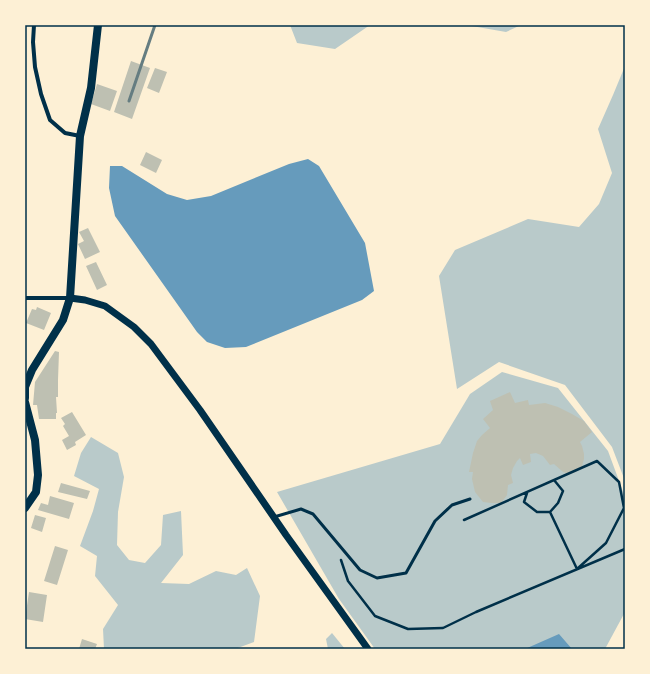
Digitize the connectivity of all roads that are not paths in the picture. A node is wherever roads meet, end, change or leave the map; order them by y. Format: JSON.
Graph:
{"nodes":[{"id":1,"x":34,"y":25,"type":"edge"},
{"id":2,"x":98,"y":25,"type":"edge"},
{"id":3,"x":80,"y":136,"type":"junction"},
{"id":4,"x":25,"y":298,"type":"edge"},
{"id":5,"x":70,"y":298,"type":"junction"},
{"id":6,"x":25,"y":398,"type":"edge"},
{"id":7,"x":25,"y":402,"type":"edge"},
{"id":8,"x":470,"y":499,"type":"dead end"},
{"id":9,"x":25,"y":508,"type":"edge"},
{"id":10,"x":274,"y":517,"type":"junction"},
{"id":11,"x":368,"y":649,"type":"edge"}],
"edges":[{"from":1,"to":3,"type":"street"},
{"from":2,"to":3,"type":"main road"},
{"from":3,"to":5,"type":"main road"},
{"from":4,"to":5,"type":"street"},
{"from":5,"to":6,"type":"main road"},
{"from":5,"to":10,"type":"street"},
{"from":7,"to":9,"type":"main road"},
{"from":8,"to":10,"type":"lane"},
{"from":10,"to":11,"type":"street"}]}
